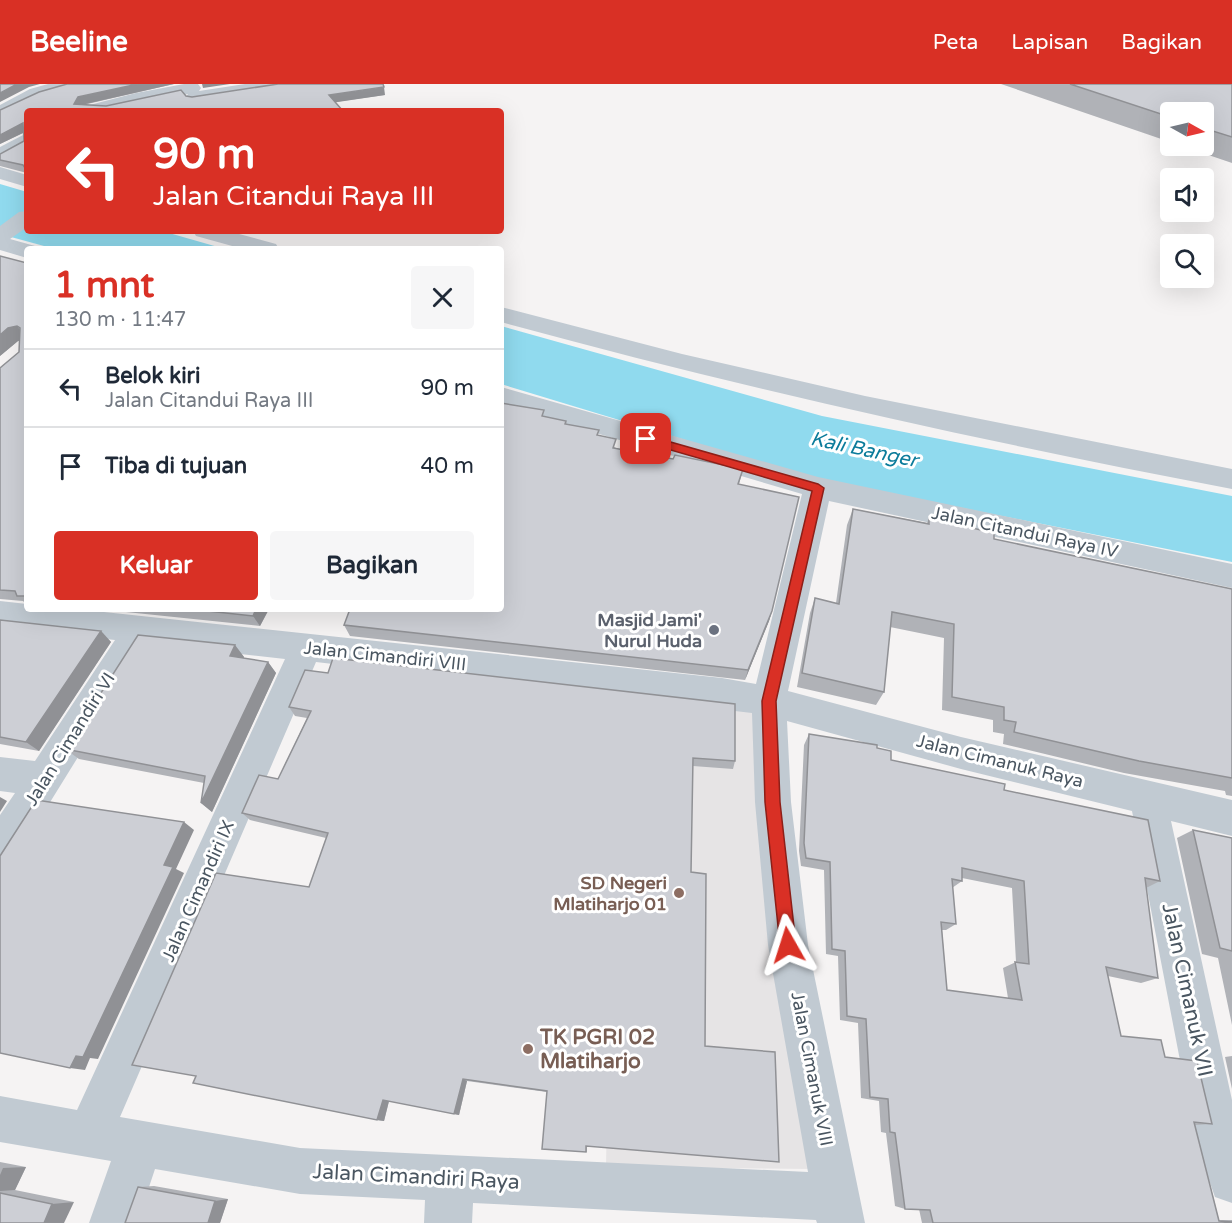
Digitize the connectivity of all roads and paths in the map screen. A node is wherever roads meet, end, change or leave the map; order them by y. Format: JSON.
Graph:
{"nodes":[{"id":1,"x":68,"y":84,"type":"edge"},
{"id":2,"x":281,"y":84,"type":"edge"},
{"id":3,"x":194,"y":95,"type":"edge"},
{"id":4,"x":100,"y":108,"type":"edge"},
{"id":5,"x":0,"y":113,"type":"edge"},
{"id":6,"x":24,"y":141,"type":"edge"},
{"id":7,"x":0,"y":156,"type":"edge"},
{"id":8,"x":0,"y":173,"type":"edge"},
{"id":9,"x":24,"y":180,"type":"edge"},
{"id":10,"x":24,"y":219,"type":"edge"},
{"id":11,"x":216,"y":234,"type":"edge"},
{"id":12,"x":0,"y":236,"type":"edge"},
{"id":13,"x":0,"y":243,"type":"edge"},
{"id":14,"x":258,"y":246,"type":"edge"},
{"id":15,"x":24,"y":249,"type":"edge"},
{"id":16,"x":504,"y":315,"type":"edge"},
{"id":17,"x":504,"y":397,"type":"edge"},
{"id":18,"x":1232,"y":479,"type":"edge"},
{"id":19,"x":818,"y":488,"type":"junction"},
{"id":20,"x":1232,"y":576,"type":"edge"},
{"id":21,"x":0,"y":614,"type":"edge"},
{"id":22,"x":139,"y":630,"type":"junction"},
{"id":23,"x":306,"y":648,"type":"junction"},
{"id":24,"x":769,"y":701,"type":"junction"},
{"id":25,"x":0,"y":774,"type":"edge"},
{"id":26,"x":44,"y":779,"type":"junction"},
{"id":27,"x":1148,"y":798,"type":"junction"},
{"id":28,"x":1232,"y":818,"type":"edge"},
{"id":29,"x":0,"y":849,"type":"edge"},
{"id":30,"x":0,"y":1119,"type":"edge"},
{"id":31,"x":89,"y":1135,"type":"junction"},
{"id":32,"x":140,"y":1144,"type":"junction"},
{"id":33,"x":1232,"y":1180,"type":"edge"},
{"id":34,"x":449,"y":1201,"type":"edge"},
{"id":35,"x":839,"y":1210,"type":"edge"},
{"id":36,"x":113,"y":1223,"type":"edge"}],
"edges":[{"from":1,"to":5,"type":"street"},
{"from":2,"to":3,"type":"street"},
{"from":3,"to":4,"type":"street"},
{"from":6,"to":7,"type":"street"},
{"from":8,"to":9,"type":"street"},
{"from":10,"to":12,"type":"street"},
{"from":11,"to":14,"type":"street"},
{"from":13,"to":15,"type":"street"},
{"from":16,"to":18,"type":"street"},
{"from":17,"to":19,"type":"street","name":"Jalan Citandui Raya IV"},
{"from":19,"to":20,"type":"street","name":"Jalan Citandui Raya IV"},
{"from":19,"to":24,"type":"street","name":"Jalan Cimanuk VIII"},
{"from":21,"to":22,"type":"street","name":"Jalan Cimandiri VIII"},
{"from":22,"to":23,"type":"street","name":"Jalan Cimandiri VIII"},
{"from":22,"to":26,"type":"street","name":"Jalan Cimandiri VI"},
{"from":23,"to":24,"type":"street","name":"Jalan Cimandiri VIII"},
{"from":23,"to":31,"type":"street","name":"Jalan Cimandiri IX"},
{"from":24,"to":27,"type":"street","name":"Jalan Cimanuk Raya"},
{"from":24,"to":35,"type":"street","name":"Jalan Cimanuk VIII"},
{"from":25,"to":26,"type":"street"},
{"from":26,"to":29,"type":"street","name":"Jalan Cimandiri VI"},
{"from":27,"to":28,"type":"street","name":"Jalan Cimanuk Raya"},
{"from":27,"to":33,"type":"street","name":"Jalan Cimanuk VII"},
{"from":30,"to":31,"type":"street","name":"Jalan Cimandiri Raya"},
{"from":31,"to":32,"type":"street","name":"Jalan Cimandiri Raya"},
{"from":32,"to":34,"type":"street","name":"Jalan Cimandiri Raya"},
{"from":32,"to":36,"type":"street"},
{"from":34,"to":35,"type":"street","name":"Jalan Cimandiri Raya"}]}
